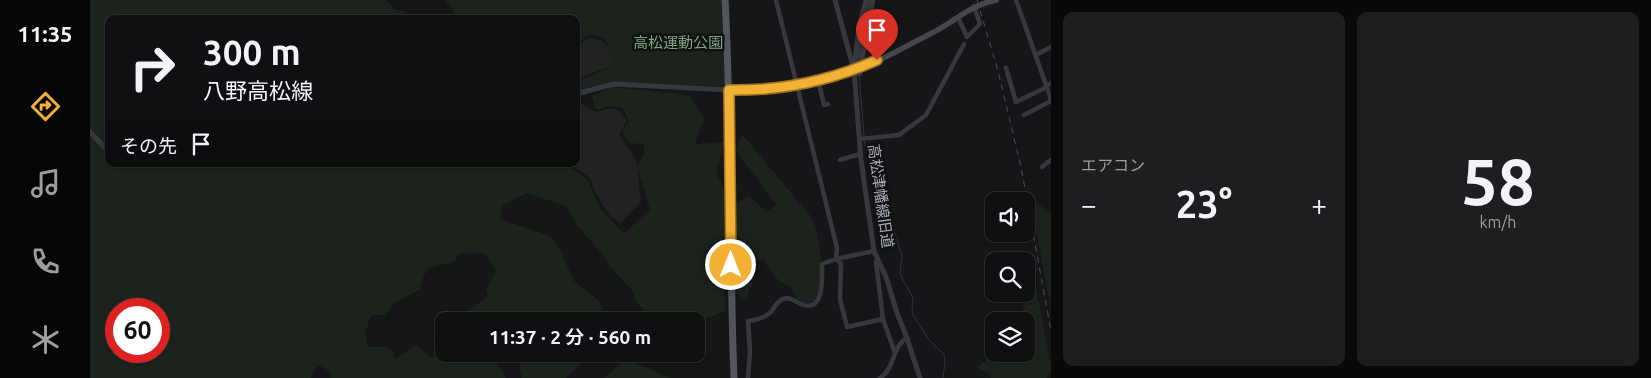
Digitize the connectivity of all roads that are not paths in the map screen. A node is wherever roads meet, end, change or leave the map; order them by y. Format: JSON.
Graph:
{"nodes":[{"id":1,"x":725,"y":0,"type":"edge"},
{"id":2,"x":776,"y":0,"type":"edge"},
{"id":3,"x":836,"y":0,"type":"edge"},
{"id":4,"x":866,"y":0,"type":"edge"},
{"id":5,"x":873,"y":0,"type":"edge"},
{"id":6,"x":996,"y":0,"type":"edge"},
{"id":7,"x":1016,"y":0,"type":"edge"},
{"id":8,"x":983,"y":1,"type":"edge"},
{"id":9,"x":974,"y":6,"type":"junction"},
{"id":10,"x":958,"y":17,"type":"junction"},
{"id":11,"x":964,"y":44,"type":"dead end"},
{"id":12,"x":1051,"y":47,"type":"edge"},
{"id":13,"x":1036,"y":55,"type":"junction"},
{"id":14,"x":858,"y":68,"type":"junction"},
{"id":15,"x":1006,"y":68,"type":"dead end"},
{"id":16,"x":818,"y":80,"type":"junction"},
{"id":17,"x":1049,"y":84,"type":"edge"},
{"id":18,"x":796,"y":86,"type":"junction"},
{"id":19,"x":729,"y":90,"type":"junction"},
{"id":20,"x":580,"y":93,"type":"edge"},
{"id":21,"x":1051,"y":97,"type":"edge"},
{"id":22,"x":828,"y":104,"type":"dead end"},
{"id":23,"x":1024,"y":115,"type":"dead end"},
{"id":24,"x":90,"y":132,"type":"edge"},
{"id":25,"x":863,"y":139,"type":"junction"},
{"id":26,"x":105,"y":148,"type":"edge"},
{"id":27,"x":860,"y":154,"type":"junction"},
{"id":28,"x":840,"y":160,"type":"dead end"},
{"id":29,"x":1051,"y":160,"type":"edge"},
{"id":30,"x":1042,"y":167,"type":"dead end"},
{"id":31,"x":874,"y":251,"type":"junction"},
{"id":32,"x":836,"y":259,"type":"junction"},
{"id":33,"x":878,"y":259,"type":"junction"},
{"id":34,"x":883,"y":319,"type":"junction"},
{"id":35,"x":907,"y":338,"type":"junction"},
{"id":36,"x":896,"y":352,"type":"junction"},
{"id":37,"x":734,"y":378,"type":"edge"},
{"id":38,"x":748,"y":378,"type":"edge"},
{"id":39,"x":880,"y":378,"type":"edge"},
{"id":40,"x":920,"y":378,"type":"edge"}],
"edges":[{"from":1,"to":19,"type":"main road"},
{"from":2,"to":18,"type":"street"},
{"from":3,"to":14,"type":"street","name":"高松津幡線旧道"},
{"from":4,"to":14,"type":"street"},
{"from":5,"to":14,"type":"street"},
{"from":6,"to":8,"type":"main road"},
{"from":7,"to":13,"type":"street"},
{"from":8,"to":9,"type":"main road"},
{"from":9,"to":10,"type":"main road"},
{"from":9,"to":10,"type":"street"},
{"from":10,"to":14,"type":"main road"},
{"from":11,"to":25,"type":"street"},
{"from":12,"to":13,"type":"street"},
{"from":13,"to":17,"type":"street"},
{"from":14,"to":16,"type":"main road"},
{"from":14,"to":25,"type":"street","name":"高松津幡線旧道"},
{"from":15,"to":17,"type":"street"},
{"from":16,"to":18,"type":"main road"},
{"from":16,"to":22,"type":"street"},
{"from":17,"to":21,"type":"street"},
{"from":18,"to":19,"type":"main road"},
{"from":18,"to":32,"type":"street"},
{"from":19,"to":20,"type":"street"},
{"from":19,"to":37,"type":"main road"},
{"from":21,"to":23,"type":"street"},
{"from":24,"to":26,"type":"street"},
{"from":25,"to":27,"type":"street","name":"高松津幡線旧道"},
{"from":27,"to":28,"type":"street"},
{"from":27,"to":31,"type":"street","name":"高松津幡線旧道"},
{"from":29,"to":30,"type":"street"},
{"from":31,"to":32,"type":"street"},
{"from":31,"to":33,"type":"street","name":"高松津幡線旧道"},
{"from":32,"to":34,"type":"street"},
{"from":32,"to":38,"type":"street"},
{"from":33,"to":34,"type":"street"},
{"from":33,"to":35,"type":"street","name":"高松津幡線旧道"},
{"from":34,"to":36,"type":"street"},
{"from":35,"to":36,"type":"street"},
{"from":35,"to":40,"type":"street","name":"高松津幡線旧道"},
{"from":36,"to":39,"type":"street"}]}
